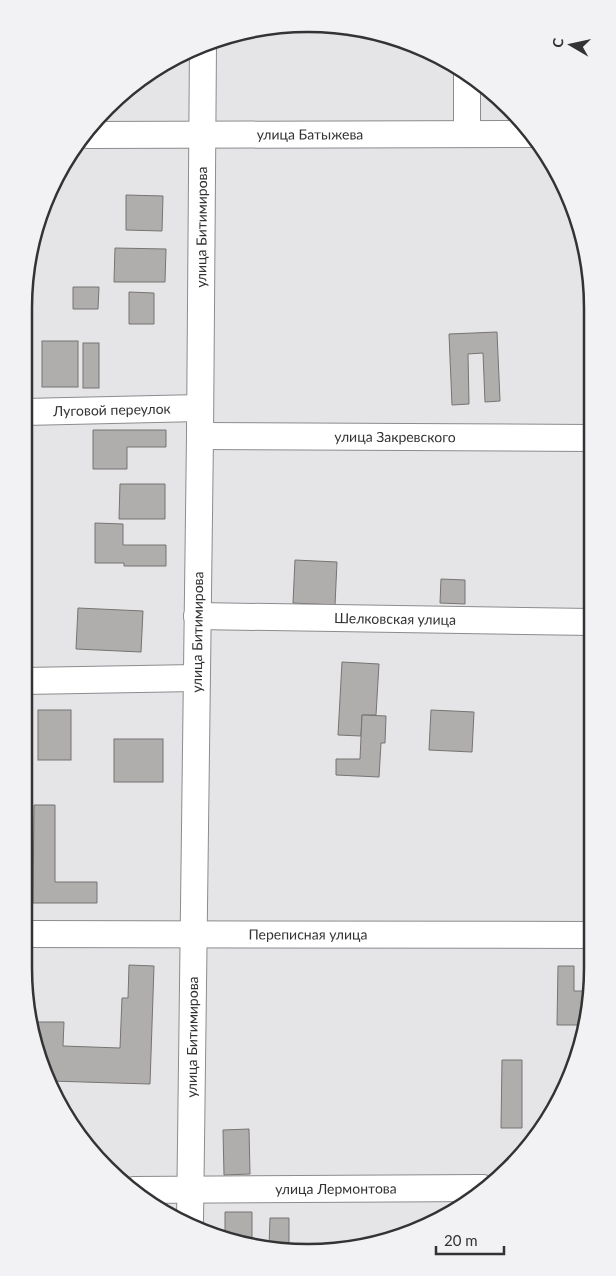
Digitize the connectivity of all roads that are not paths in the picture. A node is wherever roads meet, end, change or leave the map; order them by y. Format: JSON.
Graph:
{"nodes":[{"id":1,"x":203,"y":53,"type":"edge"},
{"id":2,"x":467,"y":83,"type":"edge"},
{"id":3,"x":467,"y":134,"type":"junction"},
{"id":4,"x":522,"y":134,"type":"edge"},
{"id":5,"x":93,"y":135,"type":"edge"},
{"id":6,"x":203,"y":135,"type":"junction"},
{"id":7,"x":200,"y":408,"type":"junction"},
{"id":8,"x":32,"y":412,"type":"edge"},
{"id":9,"x":200,"y":436,"type":"junction"},
{"id":10,"x":584,"y":438,"type":"edge"},
{"id":11,"x":197,"y":616,"type":"junction"},
{"id":12,"x":584,"y":622,"type":"edge"},
{"id":13,"x":196,"y":678,"type":"junction"},
{"id":14,"x":32,"y":681,"type":"edge"},
{"id":15,"x":32,"y":934,"type":"edge"},
{"id":16,"x":193,"y":934,"type":"junction"},
{"id":17,"x":584,"y":935,"type":"edge"},
{"id":18,"x":474,"y":1188,"type":"edge"},
{"id":19,"x":144,"y":1190,"type":"edge"},
{"id":20,"x":190,"y":1190,"type":"junction"},
{"id":21,"x":190,"y":1217,"type":"edge"}],
"edges":[{"from":1,"to":6,"type":"street","name":"улица Битимирова"},
{"from":2,"to":3,"type":"street"},
{"from":3,"to":4,"type":"street","name":"улица Батыжева"},
{"from":3,"to":6,"type":"street","name":"улица Батыжева"},
{"from":5,"to":6,"type":"street","name":"улица Батыжева"},
{"from":6,"to":7,"type":"street","name":"улица Битимирова"},
{"from":7,"to":8,"type":"street","name":"Луговой переулок"},
{"from":7,"to":9,"type":"street","name":"улица Битимирова"},
{"from":9,"to":10,"type":"street","name":"улица Закревского"},
{"from":9,"to":11,"type":"street","name":"улица Битимирова"},
{"from":11,"to":12,"type":"street","name":"Шелковская улица"},
{"from":11,"to":13,"type":"street","name":"улица Битимирова"},
{"from":13,"to":14,"type":"street"},
{"from":13,"to":16,"type":"street","name":"улица Битимирова"},
{"from":15,"to":16,"type":"street","name":"Переписная улица"},
{"from":16,"to":17,"type":"street","name":"Переписная улица"},
{"from":16,"to":20,"type":"street","name":"улица Битимирова"},
{"from":18,"to":20,"type":"street","name":"улица Лермонтова"},
{"from":19,"to":20,"type":"street","name":"улица Лермонтова"},
{"from":20,"to":21,"type":"street","name":"улица Битимирова"}]}
